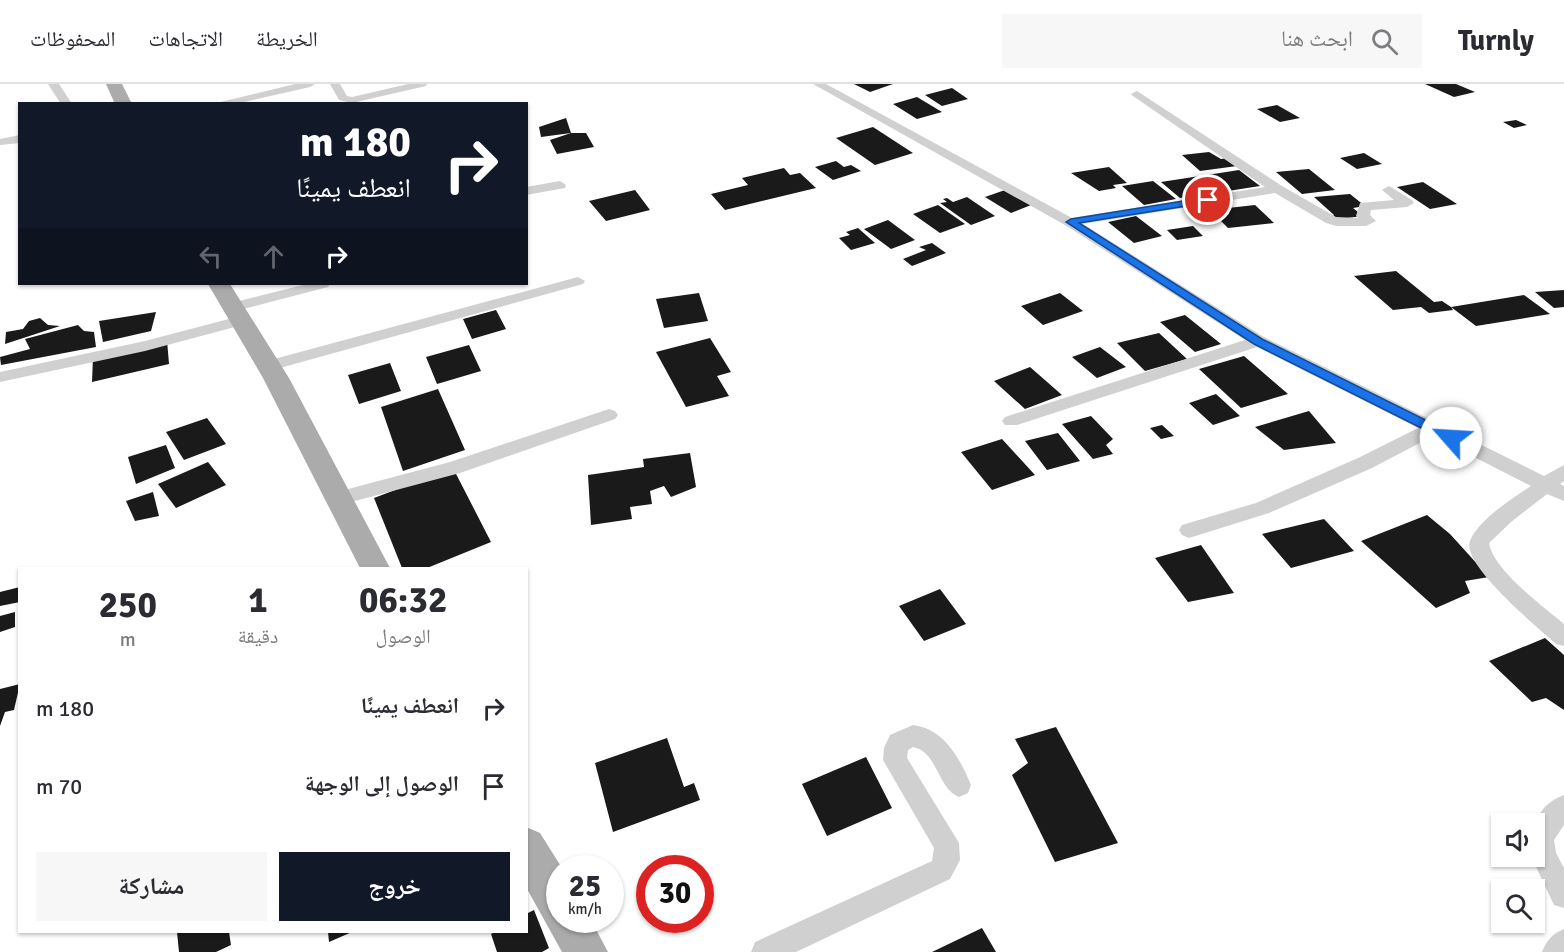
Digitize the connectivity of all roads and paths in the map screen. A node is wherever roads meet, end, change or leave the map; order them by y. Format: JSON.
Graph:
{"nodes":[{"id":1,"x":53,"y":84,"type":"edge"},
{"id":2,"x":114,"y":84,"type":"edge"},
{"id":3,"x":310,"y":84,"type":"edge"},
{"id":4,"x":335,"y":84,"type":"edge"},
{"id":5,"x":422,"y":84,"type":"edge"},
{"id":6,"x":818,"y":84,"type":"edge"},
{"id":7,"x":1137,"y":94,"type":"dead end"},
{"id":8,"x":66,"y":102,"type":"edge"},
{"id":9,"x":123,"y":102,"type":"edge"},
{"id":10,"x":226,"y":102,"type":"edge"},
{"id":11,"x":18,"y":139,"type":"edge"},
{"id":12,"x":1,"y":142,"type":"edge"},
{"id":13,"x":560,"y":185,"type":"dead end"},
{"id":14,"x":1277,"y":189,"type":"junction"},
{"id":15,"x":1389,"y":190,"type":"dead end"},
{"id":16,"x":528,"y":191,"type":"edge"},
{"id":17,"x":1071,"y":222,"type":"junction"},
{"id":18,"x":578,"y":281,"type":"dead end"},
{"id":19,"x":220,"y":285,"type":"edge"},
{"id":20,"x":320,"y":285,"type":"edge"},
{"id":21,"x":236,"y":314,"type":"junction"},
{"id":22,"x":1258,"y":341,"type":"junction"},
{"id":23,"x":269,"y":366,"type":"junction"},
{"id":24,"x":0,"y":377,"type":"edge"},
{"id":25,"x":609,"y":415,"type":"dead end"},
{"id":26,"x":1011,"y":421,"type":"dead end"},
{"id":27,"x":1432,"y":429,"type":"junction"},
{"id":28,"x":1564,"y":472,"type":"edge"},
{"id":29,"x":1545,"y":484,"type":"junction"},
{"id":30,"x":1564,"y":494,"type":"edge"},
{"id":31,"x":340,"y":498,"type":"junction"},
{"id":32,"x":1188,"y":530,"type":"dead end"},
{"id":33,"x":374,"y":567,"type":"edge"},
{"id":34,"x":1564,"y":638,"type":"edge"},
{"id":35,"x":959,"y":785,"type":"dead end"},
{"id":36,"x":1564,"y":807,"type":"edge"},
{"id":37,"x":528,"y":850,"type":"edge"},
{"id":38,"x":546,"y":881,"type":"edge"},
{"id":39,"x":1564,"y":895,"type":"edge"},
{"id":40,"x":575,"y":933,"type":"edge"},
{"id":41,"x":1564,"y":943,"type":"edge"},
{"id":42,"x":586,"y":952,"type":"edge"},
{"id":43,"x":765,"y":952,"type":"edge"},
{"id":44,"x":1556,"y":952,"type":"edge"}],
"edges":[{"from":1,"to":8,"type":"street"},
{"from":2,"to":9,"type":"main road"},
{"from":3,"to":10,"type":"street"},
{"from":4,"to":5,"type":"street"},
{"from":6,"to":17,"type":"street"},
{"from":7,"to":14,"type":"street"},
{"from":11,"to":12,"type":"street"},
{"from":13,"to":16,"type":"street"},
{"from":14,"to":15,"type":"street"},
{"from":14,"to":17,"type":"street"},
{"from":17,"to":22,"type":"street"},
{"from":18,"to":23,"type":"street"},
{"from":19,"to":21,"type":"main road"},
{"from":20,"to":21,"type":"street"},
{"from":21,"to":23,"type":"main road"},
{"from":21,"to":24,"type":"street"},
{"from":22,"to":26,"type":"street"},
{"from":22,"to":27,"type":"street"},
{"from":23,"to":31,"type":"main road"},
{"from":25,"to":31,"type":"street"},
{"from":27,"to":29,"type":"street"},
{"from":27,"to":32,"type":"street"},
{"from":28,"to":29,"type":"street"},
{"from":29,"to":30,"type":"street"},
{"from":29,"to":34,"type":"street"},
{"from":31,"to":33,"type":"main road"},
{"from":35,"to":43,"type":"street"},
{"from":36,"to":39,"type":"street"},
{"from":37,"to":38,"type":"main road"},
{"from":40,"to":42,"type":"main road"},
{"from":41,"to":44,"type":"street"}]}
